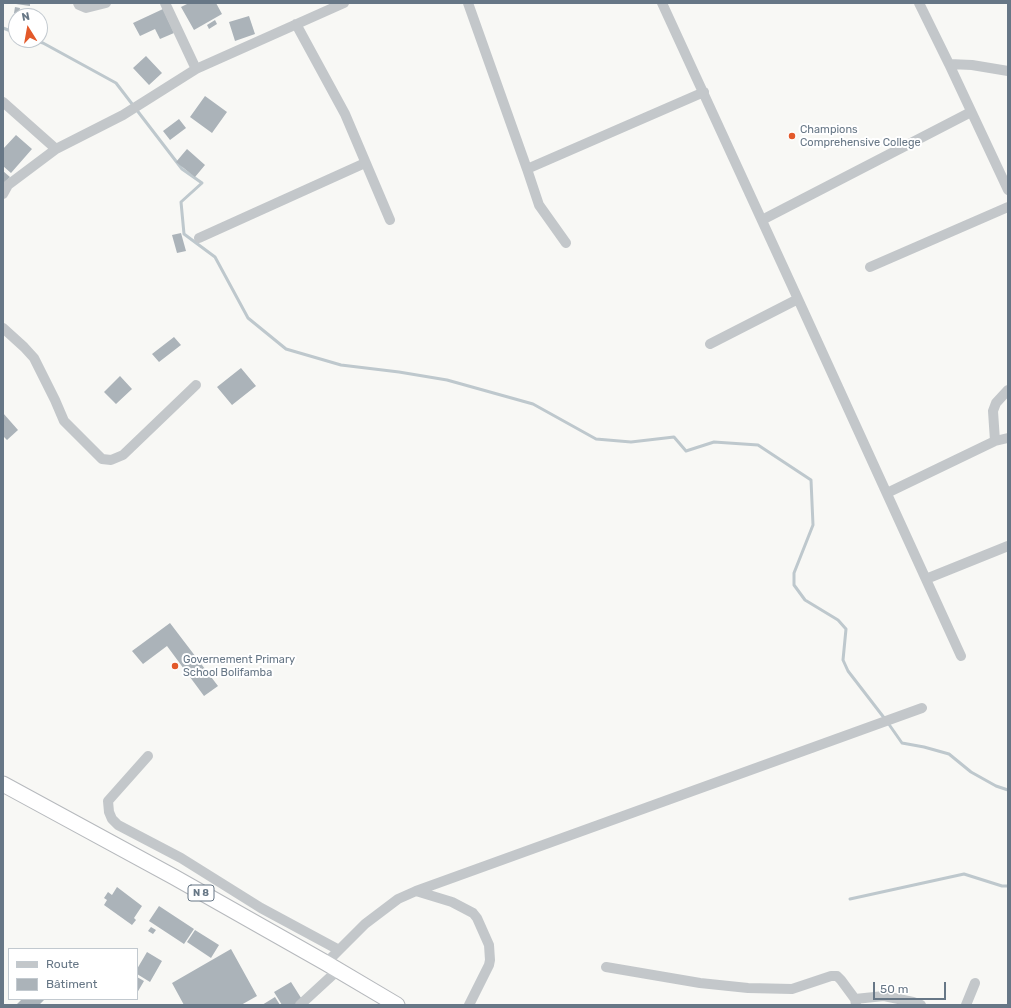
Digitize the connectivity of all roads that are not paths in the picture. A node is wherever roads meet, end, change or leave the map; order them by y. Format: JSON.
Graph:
{"nodes":[{"id":1,"x":78,"y":3,"type":"edge"},
{"id":2,"x":106,"y":3,"type":"edge"},
{"id":3,"x":165,"y":3,"type":"edge"},
{"id":4,"x":344,"y":3,"type":"edge"},
{"id":5,"x":468,"y":3,"type":"edge"},
{"id":6,"x":662,"y":3,"type":"edge"},
{"id":7,"x":919,"y":3,"type":"edge"},
{"id":8,"x":296,"y":24,"type":"junction"},
{"id":9,"x":949,"y":64,"type":"junction"},
{"id":10,"x":196,"y":69,"type":"junction"},
{"id":11,"x":1008,"y":70,"type":"edge"},
{"id":12,"x":704,"y":92,"type":"junction"},
{"id":13,"x":3,"y":102,"type":"edge"},
{"id":14,"x":971,"y":112,"type":"junction"},
{"id":15,"x":56,"y":149,"type":"junction"},
{"id":16,"x":365,"y":162,"type":"junction"},
{"id":17,"x":527,"y":169,"type":"junction"},
{"id":18,"x":1008,"y":190,"type":"edge"},
{"id":19,"x":3,"y":194,"type":"edge"},
{"id":20,"x":1008,"y":206,"type":"edge"},
{"id":21,"x":390,"y":220,"type":"dead end"},
{"id":22,"x":762,"y":220,"type":"junction"},
{"id":23,"x":199,"y":238,"type":"dead end"},
{"id":24,"x":566,"y":244,"type":"dead end"},
{"id":25,"x":870,"y":267,"type":"dead end"},
{"id":26,"x":798,"y":299,"type":"junction"},
{"id":27,"x":3,"y":328,"type":"edge"},
{"id":28,"x":710,"y":344,"type":"dead end"},
{"id":29,"x":196,"y":385,"type":"dead end"},
{"id":30,"x":1008,"y":390,"type":"edge"},
{"id":31,"x":1008,"y":438,"type":"edge"},
{"id":32,"x":995,"y":441,"type":"junction"},
{"id":33,"x":887,"y":493,"type":"junction"},
{"id":34,"x":1008,"y":546,"type":"edge"},
{"id":35,"x":926,"y":580,"type":"junction"},
{"id":36,"x":961,"y":656,"type":"dead end"},
{"id":37,"x":922,"y":708,"type":"dead end"},
{"id":38,"x":148,"y":756,"type":"dead end"},
{"id":39,"x":3,"y":784,"type":"edge"},
{"id":40,"x":416,"y":891,"type":"junction"},
{"id":41,"x":339,"y":950,"type":"junction"},
{"id":42,"x":332,"y":967,"type":"junction"},
{"id":43,"x":606,"y":967,"type":"dead end"},
{"id":44,"x":975,"y":983,"type":"dead end"},
{"id":45,"x":856,"y":1002,"type":"edge"},
{"id":46,"x":300,"y":1005,"type":"edge"},
{"id":47,"x":397,"y":1005,"type":"edge"},
{"id":48,"x":469,"y":1005,"type":"edge"},
{"id":49,"x":921,"y":1005,"type":"edge"},
{"id":50,"x":966,"y":1005,"type":"edge"}],
"edges":[{"from":1,"to":2,"type":"street"},
{"from":3,"to":10,"type":"street"},
{"from":4,"to":8,"type":"street"},
{"from":5,"to":17,"type":"street"},
{"from":6,"to":12,"type":"street"},
{"from":7,"to":9,"type":"street"},
{"from":8,"to":10,"type":"street"},
{"from":8,"to":16,"type":"street"},
{"from":9,"to":11,"type":"street"},
{"from":9,"to":14,"type":"street"},
{"from":10,"to":15,"type":"street"},
{"from":12,"to":17,"type":"street"},
{"from":12,"to":22,"type":"street"},
{"from":13,"to":15,"type":"street"},
{"from":14,"to":18,"type":"street"},
{"from":14,"to":22,"type":"street"},
{"from":15,"to":19,"type":"street"},
{"from":16,"to":21,"type":"street"},
{"from":16,"to":23,"type":"street"},
{"from":17,"to":24,"type":"street"},
{"from":20,"to":25,"type":"street"},
{"from":22,"to":26,"type":"street"},
{"from":26,"to":28,"type":"street"},
{"from":26,"to":33,"type":"street"},
{"from":27,"to":29,"type":"street"},
{"from":30,"to":32,"type":"street"},
{"from":31,"to":32,"type":"street"},
{"from":32,"to":33,"type":"street"},
{"from":33,"to":35,"type":"street"},
{"from":34,"to":35,"type":"street"},
{"from":35,"to":36,"type":"street"},
{"from":37,"to":40,"type":"street"},
{"from":38,"to":41,"type":"street"},
{"from":39,"to":42,"type":"highway","number":"N 8"},
{"from":40,"to":41,"type":"street"},
{"from":40,"to":48,"type":"street"},
{"from":41,"to":42,"type":"street"},
{"from":42,"to":46,"type":"street"},
{"from":42,"to":47,"type":"highway","number":"N 8"},
{"from":43,"to":45,"type":"street"},
{"from":44,"to":50,"type":"street"},
{"from":45,"to":49,"type":"street"}]}
